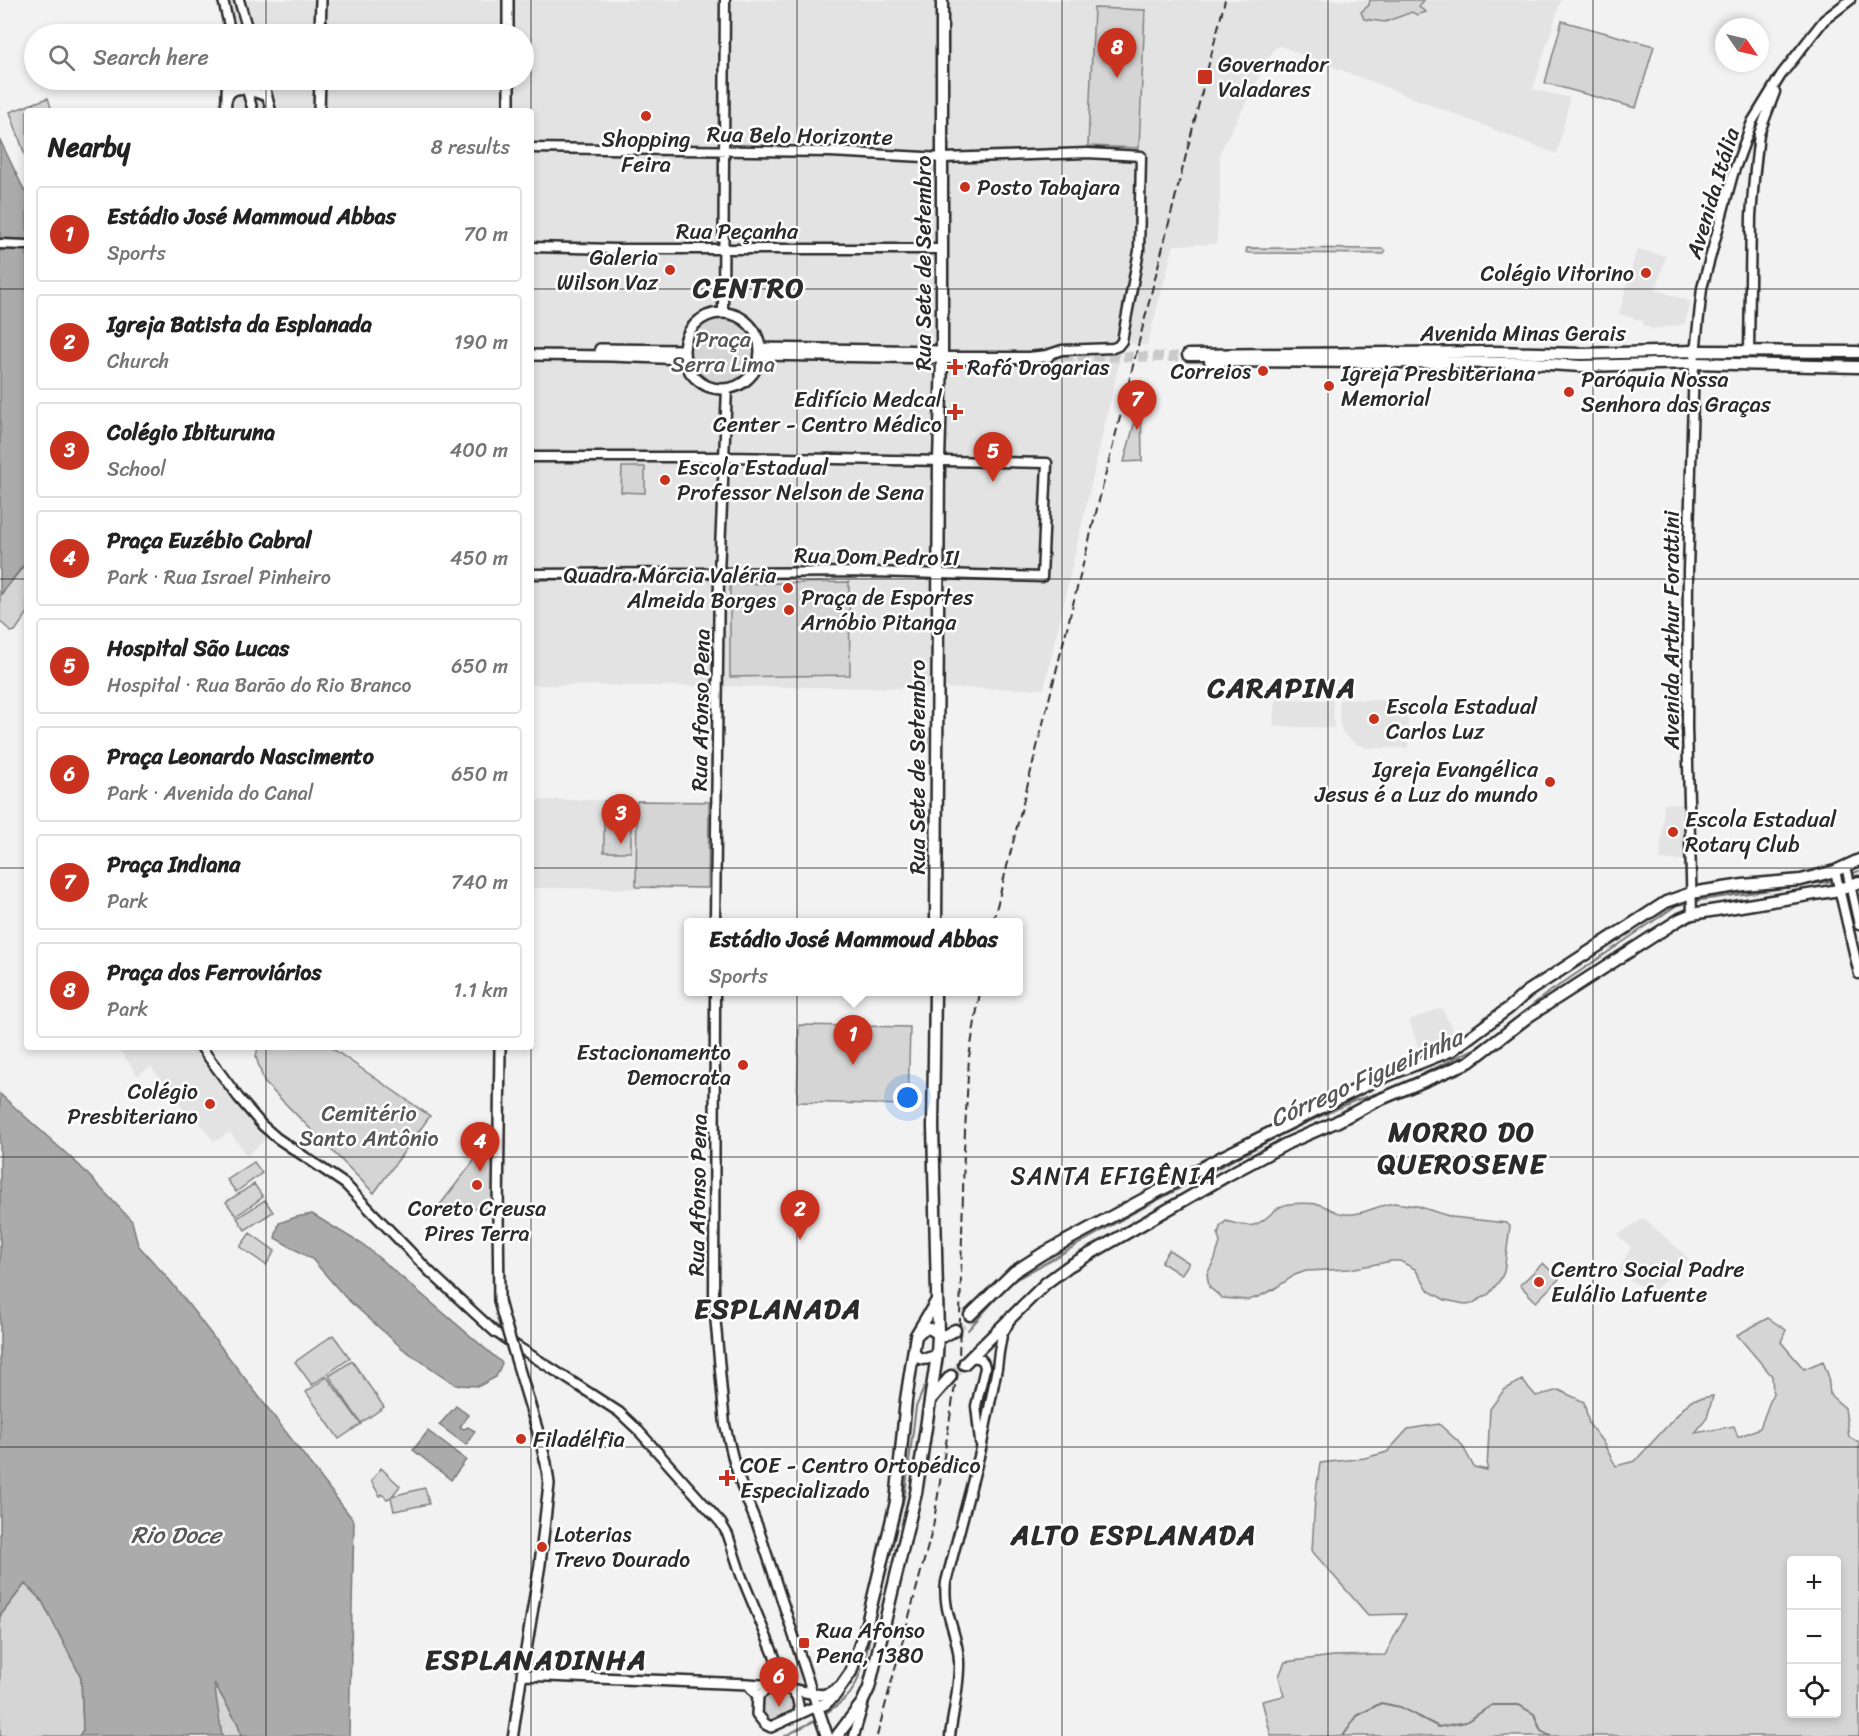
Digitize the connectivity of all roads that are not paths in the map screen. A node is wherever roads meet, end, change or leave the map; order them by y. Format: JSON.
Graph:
{"nodes":[{"id":1,"x":223,"y":0,"type":"edge"},
{"id":2,"x":239,"y":0,"type":"edge"},
{"id":3,"x":321,"y":0,"type":"edge"},
{"id":4,"x":508,"y":0,"type":"edge"},
{"id":5,"x":725,"y":0,"type":"edge"},
{"id":6,"x":942,"y":0,"type":"edge"},
{"id":7,"x":1850,"y":0,"type":"edge"},
{"id":8,"x":242,"y":10,"type":"junction"},
{"id":9,"x":228,"y":24,"type":"edge"},
{"id":10,"x":234,"y":24,"type":"edge"},
{"id":11,"x":246,"y":24,"type":"edge"},
{"id":12,"x":320,"y":24,"type":"edge"},
{"id":13,"x":508,"y":24,"type":"edge"},
{"id":14,"x":1781,"y":75,"type":"junction"},
{"id":15,"x":227,"y":90,"type":"edge"},
{"id":16,"x":234,"y":90,"type":"edge"},
{"id":17,"x":242,"y":90,"type":"edge"},
{"id":18,"x":266,"y":90,"type":"edge"},
{"id":19,"x":320,"y":90,"type":"edge"},
{"id":20,"x":509,"y":90,"type":"edge"},
{"id":21,"x":247,"y":91,"type":"junction"},
{"id":22,"x":267,"y":96,"type":"junction"},
{"id":23,"x":226,"y":107,"type":"edge"},
{"id":24,"x":252,"y":108,"type":"edge"},
{"id":25,"x":270,"y":108,"type":"edge"},
{"id":26,"x":319,"y":108,"type":"edge"},
{"id":27,"x":509,"y":108,"type":"edge"},
{"id":28,"x":1749,"y":131,"type":"junction"},
{"id":29,"x":1759,"y":134,"type":"junction"},
{"id":30,"x":534,"y":148,"type":"edge"},
{"id":31,"x":724,"y":150,"type":"junction"},
{"id":32,"x":943,"y":158,"type":"junction"},
{"id":33,"x":0,"y":244,"type":"edge"},
{"id":34,"x":24,"y":245,"type":"edge"},
{"id":35,"x":534,"y":247,"type":"edge"},
{"id":36,"x":725,"y":248,"type":"junction"},
{"id":37,"x":942,"y":249,"type":"junction"},
{"id":38,"x":723,"y":313,"type":"junction"},
{"id":39,"x":534,"y":349,"type":"edge"},
{"id":40,"x":1749,"y":351,"type":"junction"},
{"id":41,"x":760,"y":352,"type":"junction"},
{"id":42,"x":1858,"y":352,"type":"edge"},
{"id":43,"x":942,"y":354,"type":"junction"},
{"id":44,"x":534,"y":355,"type":"edge"},
{"id":45,"x":685,"y":355,"type":"junction"},
{"id":46,"x":1046,"y":356,"type":"joint"},
{"id":47,"x":1188,"y":358,"type":"tunnel mouth"},
{"id":48,"x":1694,"y":358,"type":"junction"},
{"id":49,"x":1858,"y":369,"type":"edge"},
{"id":50,"x":728,"y":389,"type":"junction"},
{"id":51,"x":534,"y":457,"type":"edge"},
{"id":52,"x":724,"y":458,"type":"junction"},
{"id":53,"x":939,"y":461,"type":"junction"},
{"id":54,"x":534,"y":573,"type":"edge"},
{"id":55,"x":719,"y":573,"type":"junction"},
{"id":56,"x":938,"y":574,"type":"junction"},
{"id":57,"x":1859,"y":860,"type":"edge"},
{"id":58,"x":1846,"y":867,"type":"junction"},
{"id":59,"x":1835,"y":871,"type":"junction"},
{"id":60,"x":1849,"y":886,"type":"edge"},
{"id":61,"x":1691,"y":898,"type":"junction"},
{"id":62,"x":1692,"y":914,"type":"junction"},
{"id":63,"x":715,"y":918,"type":"edge"},
{"id":64,"x":936,"y":918,"type":"edge"},
{"id":65,"x":1859,"y":925,"type":"edge"},
{"id":66,"x":1859,"y":974,"type":"edge"},
{"id":67,"x":715,"y":996,"type":"edge"},
{"id":68,"x":935,"y":996,"type":"edge"},
{"id":69,"x":203,"y":1050,"type":"edge"},
{"id":70,"x":500,"y":1050,"type":"edge"},
{"id":71,"x":1220,"y":1158,"type":"junction"},
{"id":72,"x":1228,"y":1175,"type":"junction"},
{"id":73,"x":938,"y":1300,"type":"junction"},
{"id":74,"x":970,"y":1315,"type":"tunnel mouth"},
{"id":75,"x":1010,"y":1318,"type":"junction"},
{"id":76,"x":955,"y":1330,"type":"tunnel mouth"},
{"id":77,"x":938,"y":1334,"type":"junction"},
{"id":78,"x":916,"y":1335,"type":"junction"},
{"id":79,"x":914,"y":1353,"type":"junction"},
{"id":80,"x":937,"y":1355,"type":"junction"},
{"id":81,"x":968,"y":1360,"type":"joint"},
{"id":82,"x":951,"y":1376,"type":"tunnel mouth"},
{"id":83,"x":931,"y":1399,"type":"junction"},
{"id":84,"x":981,"y":1449,"type":"junction"},
{"id":85,"x":904,"y":1503,"type":"junction"},
{"id":86,"x":781,"y":1672,"type":"junction"},
{"id":87,"x":522,"y":1675,"type":"junction"},
{"id":88,"x":747,"y":1684,"type":"junction"},
{"id":89,"x":844,"y":1684,"type":"junction"},
{"id":90,"x":774,"y":1686,"type":"junction"},
{"id":91,"x":869,"y":1688,"type":"junction"},
{"id":92,"x":792,"y":1690,"type":"junction"},
{"id":93,"x":813,"y":1694,"type":"junction"},
{"id":94,"x":758,"y":1696,"type":"junction"},
{"id":95,"x":818,"y":1709,"type":"junction"},
{"id":96,"x":800,"y":1713,"type":"junction"},
{"id":97,"x":826,"y":1732,"type":"edge"},
{"id":98,"x":513,"y":1736,"type":"edge"},
{"id":99,"x":837,"y":1736,"type":"edge"},
{"id":100,"x":854,"y":1736,"type":"edge"},
{"id":101,"x":950,"y":1736,"type":"edge"}],
"edges":[{"from":1,"to":9,"type":"street"},
{"from":2,"to":8,"type":"street"},
{"from":3,"to":12,"type":"main road"},
{"from":4,"to":13,"type":"main road"},
{"from":5,"to":31,"type":"street"},
{"from":6,"to":32,"type":"main road","name":"Rua Sete de Setembro"},
{"from":7,"to":14,"type":"street","name":"Avenida Itália"},
{"from":8,"to":10,"type":"street"},
{"from":8,"to":11,"type":"street"},
{"from":14,"to":28,"type":"street","name":"Avenida Itália"},
{"from":14,"to":29,"type":"street"},
{"from":15,"to":23,"type":"street"},
{"from":16,"to":23,"type":"street"},
{"from":17,"to":21,"type":"street"},
{"from":18,"to":22,"type":"street"},
{"from":19,"to":26,"type":"main road"},
{"from":20,"to":27,"type":"main road"},
{"from":21,"to":22,"type":"street"},
{"from":21,"to":24,"type":"street"},
{"from":22,"to":25,"type":"street"},
{"from":28,"to":29,"type":"street"},
{"from":28,"to":48,"type":"street","name":"Avenida Itália"},
{"from":29,"to":40,"type":"street"},
{"from":30,"to":31,"type":"street","name":"Rua Belo Horizonte"},
{"from":31,"to":32,"type":"street","name":"Rua Belo Horizonte"},
{"from":31,"to":36,"type":"street"},
{"from":32,"to":37,"type":"main road","name":"Rua Sete de Setembro"},
{"from":32,"to":46,"type":"street","name":"Rua Belo Horizonte"},
{"from":33,"to":34,"type":"street"},
{"from":35,"to":36,"type":"street","name":"Rua Peçanha"},
{"from":36,"to":37,"type":"street","name":"Rua Peçanha"},
{"from":36,"to":38,"type":"street"},
{"from":37,"to":43,"type":"main road","name":"Rua Sete de Setembro"},
{"from":38,"to":41,"type":"main road"},
{"from":38,"to":45,"type":"main road"},
{"from":39,"to":45,"type":"main road"},
{"from":40,"to":42,"type":"main road","name":"Avenida Minas Gerais"},
{"from":40,"to":48,"type":"main road","name":"Avenida Minas Gerais"},
{"from":41,"to":43,"type":"main road"},
{"from":41,"to":50,"type":"main road"},
{"from":42,"to":49,"type":"main road"},
{"from":43,"to":46,"type":"main road"},
{"from":43,"to":53,"type":"main road","name":"Rua Sete de Setembro"},
{"from":44,"to":45,"type":"main road"},
{"from":45,"to":50,"type":"main road"},
{"from":47,"to":48,"type":"main road","name":"Avenida Minas Gerais"},
{"from":48,"to":49,"type":"main road","name":"Avenida Minas Gerais"},
{"from":48,"to":61,"type":"street","name":"Avenida Arthur Forattini"},
{"from":50,"to":52,"type":"street","name":"Rua Afonso Pena"},
{"from":51,"to":52,"type":"street"},
{"from":52,"to":53,"type":"street"},
{"from":52,"to":55,"type":"street","name":"Rua Afonso Pena"},
{"from":53,"to":56,"type":"main road","name":"Rua Sete de Setembro"},
{"from":53,"to":56,"type":"street","name":"Rua Dom Pedro II"},
{"from":54,"to":55,"type":"street","name":"Rua Dom Pedro II"},
{"from":55,"to":56,"type":"street","name":"Rua Dom Pedro II"},
{"from":55,"to":63,"type":"street","name":"Rua Afonso Pena"},
{"from":56,"to":64,"type":"main road","name":"Rua Sete de Setembro"},
{"from":57,"to":58,"type":"main road"},
{"from":58,"to":59,"type":"main road"},
{"from":58,"to":60,"type":"street"},
{"from":59,"to":60,"type":"street"},
{"from":59,"to":61,"type":"main road"},
{"from":60,"to":62,"type":"main road"},
{"from":60,"to":65,"type":"street"},
{"from":60,"to":66,"type":"street"},
{"from":61,"to":62,"type":"street","name":"Avenida Arthur Forattini"},
{"from":61,"to":71,"type":"main road"},
{"from":62,"to":72,"type":"main road"},
{"from":67,"to":93,"type":"street","name":"Rua Afonso Pena"},
{"from":68,"to":73,"type":"main road"},
{"from":69,"to":86,"type":"street"},
{"from":70,"to":87,"type":"main road","bridge":true},
{"from":71,"to":72,"type":"main road"},
{"from":71,"to":74,"type":"main road"},
{"from":72,"to":75,"type":"main road"},
{"from":73,"to":77,"type":"main road"},
{"from":73,"to":78,"type":"main road"},
{"from":75,"to":81,"type":"main road"},
{"from":75,"to":84,"type":"street"},
{"from":76,"to":77,"type":"main road"},
{"from":77,"to":78,"type":"main road"},
{"from":77,"to":80,"type":"main road"},
{"from":78,"to":79,"type":"main road"},
{"from":79,"to":80,"type":"main road"},
{"from":79,"to":85,"type":"main road"},
{"from":80,"to":83,"type":"main road"},
{"from":81,"to":84,"type":"street"},
{"from":82,"to":83,"type":"main road"},
{"from":83,"to":85,"type":"main road"},
{"from":84,"to":101,"type":"street"},
{"from":85,"to":89,"type":"main road"},
{"from":85,"to":91,"type":"main road"},
{"from":86,"to":90,"type":"street"},
{"from":86,"to":92,"type":"street"},
{"from":87,"to":88,"type":"main road"},
{"from":87,"to":98,"type":"street"},
{"from":88,"to":90,"type":"main road"},
{"from":88,"to":94,"type":"main road"},
{"from":89,"to":93,"type":"main road"},
{"from":89,"to":95,"type":"main road"},
{"from":90,"to":92,"type":"main road"},
{"from":90,"to":94,"type":"street"},
{"from":91,"to":99,"type":"main road"},
{"from":91,"to":100,"type":"street"},
{"from":92,"to":93,"type":"main road"},
{"from":92,"to":96,"type":"street"},
{"from":93,"to":95,"type":"street","name":"Rua Afonso Pena"},
{"from":94,"to":96,"type":"main road"},
{"from":95,"to":96,"type":"main road"},
{"from":95,"to":97,"type":"main road"}]}
